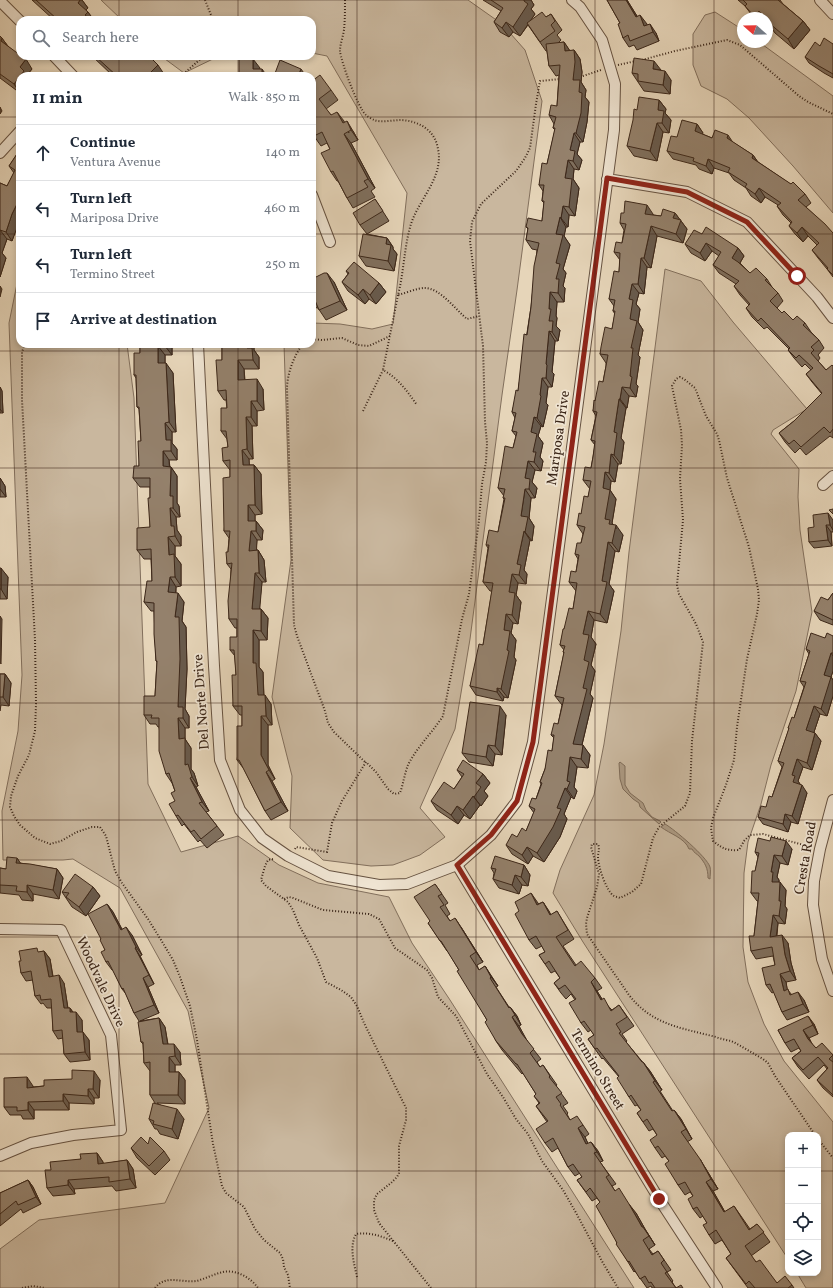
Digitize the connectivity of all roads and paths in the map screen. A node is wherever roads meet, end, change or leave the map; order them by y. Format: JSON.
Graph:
{"nodes":[{"id":1,"x":205,"y":0,"type":"edge"},
{"id":2,"x":345,"y":0,"type":"edge"},
{"id":3,"x":572,"y":0,"type":"edge"},
{"id":4,"x":820,"y":0,"type":"edge"},
{"id":5,"x":0,"y":1,"type":"edge"},
{"id":6,"x":833,"y":14,"type":"edge"},
{"id":7,"x":211,"y":16,"type":"edge"},
{"id":8,"x":16,"y":17,"type":"edge"},
{"id":9,"x":58,"y":60,"type":"edge"},
{"id":10,"x":199,"y":60,"type":"edge"},
{"id":11,"x":610,"y":67,"type":"junction"},
{"id":12,"x":69,"y":72,"type":"edge"},
{"id":13,"x":186,"y":72,"type":"edge"},
{"id":14,"x":577,"y":77,"type":"dead end"},
{"id":15,"x":563,"y":79,"type":"edge"},
{"id":16,"x":833,"y":114,"type":"edge"},
{"id":17,"x":16,"y":135,"type":"edge"},
{"id":18,"x":0,"y":153,"type":"edge"},
{"id":19,"x":607,"y":178,"type":"junction"},
{"id":20,"x":316,"y":205,"type":"edge"},
{"id":21,"x":330,"y":242,"type":"dead end"},
{"id":22,"x":398,"y":295,"type":"junction"},
{"id":23,"x":479,"y":316,"type":"junction"},
{"id":24,"x":833,"y":318,"type":"edge"},
{"id":25,"x":390,"y":336,"type":"junction"},
{"id":26,"x":316,"y":339,"type":"edge"},
{"id":27,"x":24,"y":348,"type":"edge"},
{"id":28,"x":198,"y":348,"type":"edge"},
{"id":29,"x":300,"y":348,"type":"edge"},
{"id":30,"x":383,"y":370,"type":"junction"},
{"id":31,"x":417,"y":405,"type":"dead end"},
{"id":32,"x":363,"y":411,"type":"dead end"},
{"id":33,"x":833,"y":476,"type":"edge"},
{"id":34,"x":823,"y":485,"type":"dead end"},
{"id":35,"x":366,"y":762,"type":"junction"},
{"id":36,"x":833,"y":800,"type":"edge"},
{"id":37,"x":804,"y":845,"type":"dead end"},
{"id":38,"x":286,"y":855,"type":"junction"},
{"id":39,"x":457,"y":865,"type":"junction"},
{"id":40,"x":284,"y":899,"type":"junction"},
{"id":41,"x":0,"y":929,"type":"edge"},
{"id":42,"x":833,"y":992,"type":"edge"},
{"id":43,"x":813,"y":1132,"type":"edge"},
{"id":44,"x":821,"y":1143,"type":"edge"},
{"id":45,"x":0,"y":1156,"type":"edge"},
{"id":46,"x":833,"y":1158,"type":"edge"},
{"id":47,"x":394,"y":1242,"type":"junction"},
{"id":48,"x":358,"y":1277,"type":"dead end"},
{"id":49,"x":22,"y":1288,"type":"edge"},
{"id":50,"x":45,"y":1288,"type":"edge"},
{"id":51,"x":155,"y":1288,"type":"edge"},
{"id":52,"x":258,"y":1288,"type":"edge"},
{"id":53,"x":290,"y":1288,"type":"edge"},
{"id":54,"x":432,"y":1288,"type":"edge"},
{"id":55,"x":618,"y":1288,"type":"edge"},
{"id":56,"x":717,"y":1288,"type":"edge"}],
"edges":[{"from":1,"to":7,"type":"path"},
{"from":2,"to":22,"type":"path"},
{"from":3,"to":11,"type":"street","name":"Mariposa Drive"},
{"from":4,"to":6,"type":"street"},
{"from":5,"to":8,"type":"street"},
{"from":9,"to":12,"type":"street"},
{"from":10,"to":13,"type":"path"},
{"from":11,"to":14,"type":"path"},
{"from":11,"to":16,"type":"path"},
{"from":11,"to":19,"type":"street","name":"Mariposa Drive"},
{"from":15,"to":23,"type":"path"},
{"from":17,"to":18,"type":"street"},
{"from":19,"to":24,"type":"street"},
{"from":19,"to":39,"type":"street","name":"Mariposa Drive"},
{"from":20,"to":21,"type":"street"},
{"from":22,"to":23,"type":"path"},
{"from":22,"to":25,"type":"path"},
{"from":23,"to":35,"type":"path"},
{"from":25,"to":26,"type":"path"},
{"from":25,"to":30,"type":"path"},
{"from":27,"to":53,"type":"path"},
{"from":28,"to":38,"type":"street","name":"Del Norte Drive"},
{"from":29,"to":35,"type":"path"},
{"from":30,"to":31,"type":"path"},
{"from":30,"to":32,"type":"path"},
{"from":33,"to":34,"type":"street"},
{"from":35,"to":38,"type":"path"},
{"from":36,"to":42,"type":"street","name":"Cresta Road"},
{"from":37,"to":43,"type":"path"},
{"from":38,"to":39,"type":"street","name":"Del Norte Drive"},
{"from":38,"to":40,"type":"path"},
{"from":39,"to":56,"type":"street","name":"Termino Street"},
{"from":40,"to":47,"type":"path"},
{"from":40,"to":55,"type":"path"},
{"from":41,"to":45,"type":"street","name":"Woodvale Drive"},
{"from":44,"to":46,"type":"path"},
{"from":47,"to":48,"type":"path"},
{"from":47,"to":54,"type":"path"},
{"from":49,"to":50,"type":"path"},
{"from":51,"to":52,"type":"path"}]}
